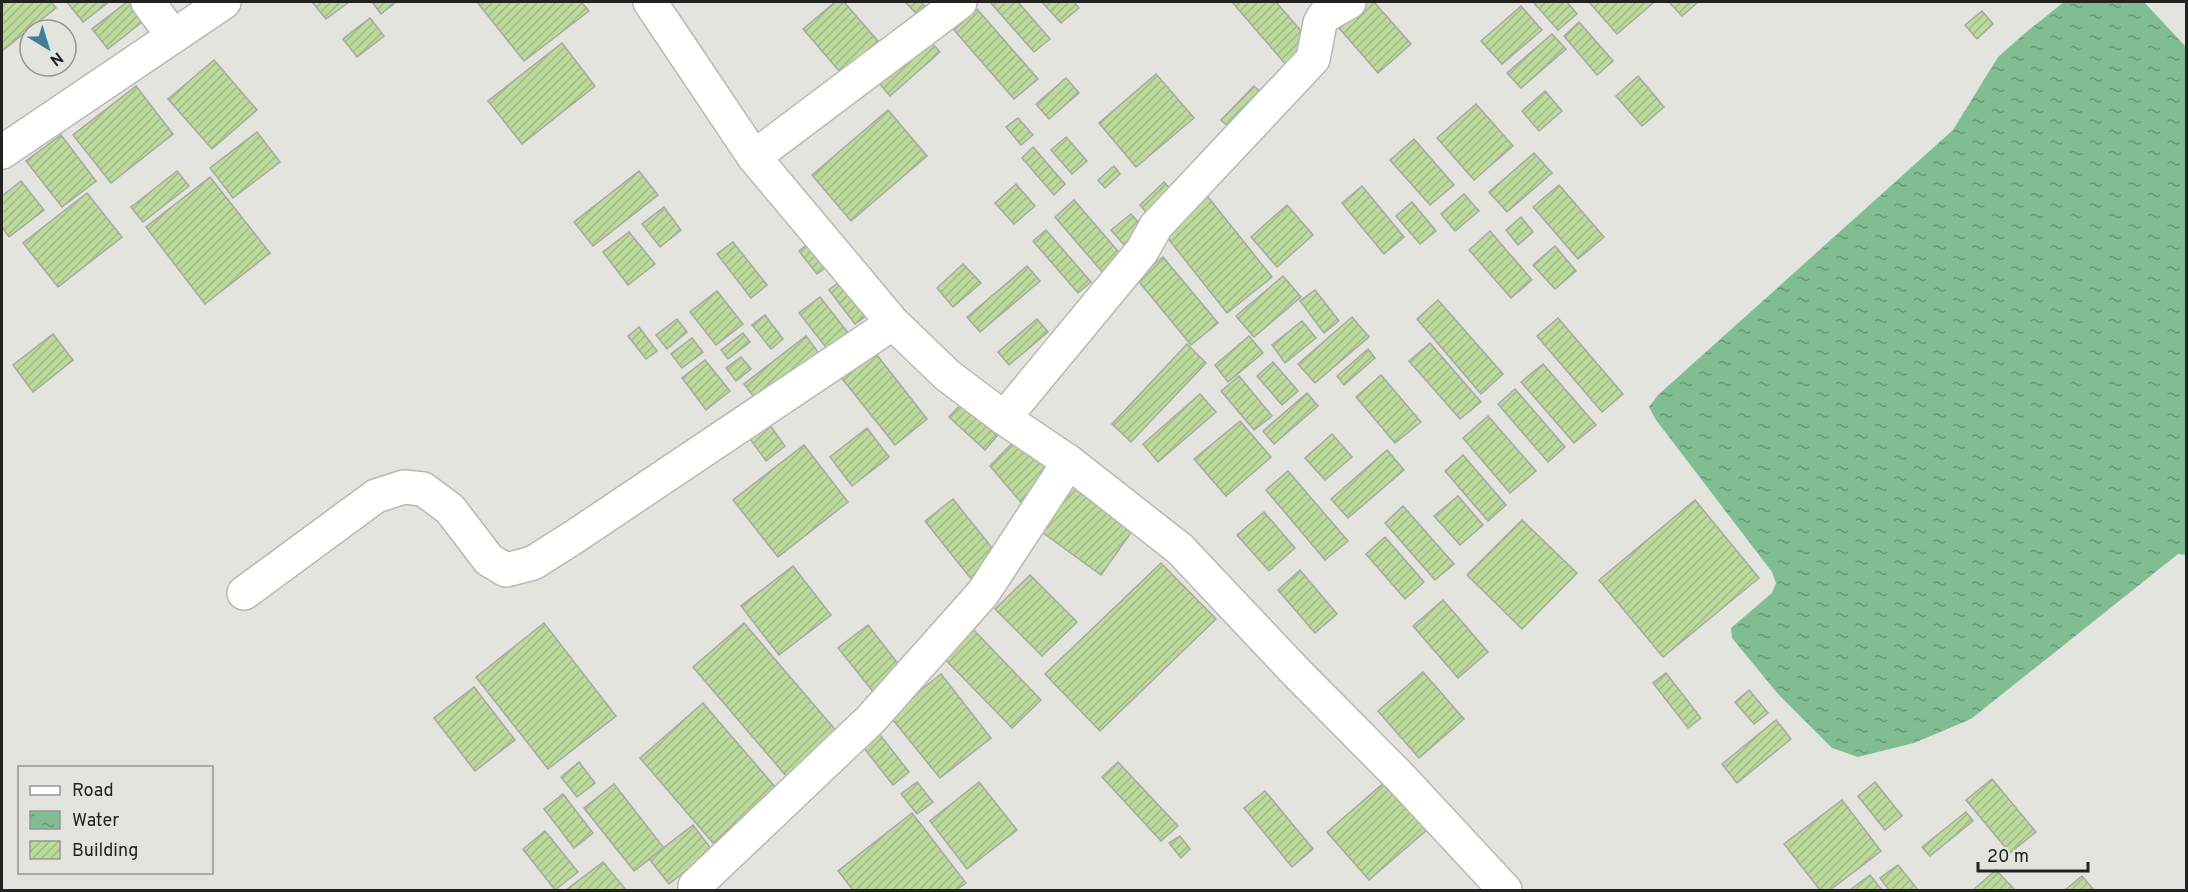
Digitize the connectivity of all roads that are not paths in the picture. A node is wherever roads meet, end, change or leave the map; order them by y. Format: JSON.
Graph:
{"nodes":[{"id":1,"x":148,"y":2,"type":"edge"},
{"id":2,"x":224,"y":2,"type":"edge"},
{"id":3,"x":650,"y":2,"type":"edge"},
{"id":4,"x":960,"y":2,"type":"edge"},
{"id":5,"x":1349,"y":2,"type":"edge"},
{"id":6,"x":172,"y":36,"type":"junction"},
{"id":7,"x":2,"y":152,"type":"edge"},
{"id":8,"x":754,"y":157,"type":"junction"},
{"id":9,"x":893,"y":323,"type":"junction"},
{"id":10,"x":1004,"y":418,"type":"junction"},
{"id":11,"x":1069,"y":462,"type":"junction"},
{"id":12,"x":244,"y":593,"type":"dead end"},
{"id":13,"x":695,"y":886,"type":"dead end"},
{"id":14,"x":1505,"y":891,"type":"edge"}],
"edges":[{"from":1,"to":6,"type":"street"},
{"from":2,"to":6,"type":"street"},
{"from":3,"to":8,"type":"street"},
{"from":4,"to":8,"type":"street"},
{"from":5,"to":10,"type":"street"},
{"from":6,"to":7,"type":"street"},
{"from":8,"to":9,"type":"street"},
{"from":9,"to":10,"type":"street"},
{"from":9,"to":12,"type":"street"},
{"from":10,"to":11,"type":"street"},
{"from":11,"to":13,"type":"street"},
{"from":11,"to":14,"type":"street"}]}
